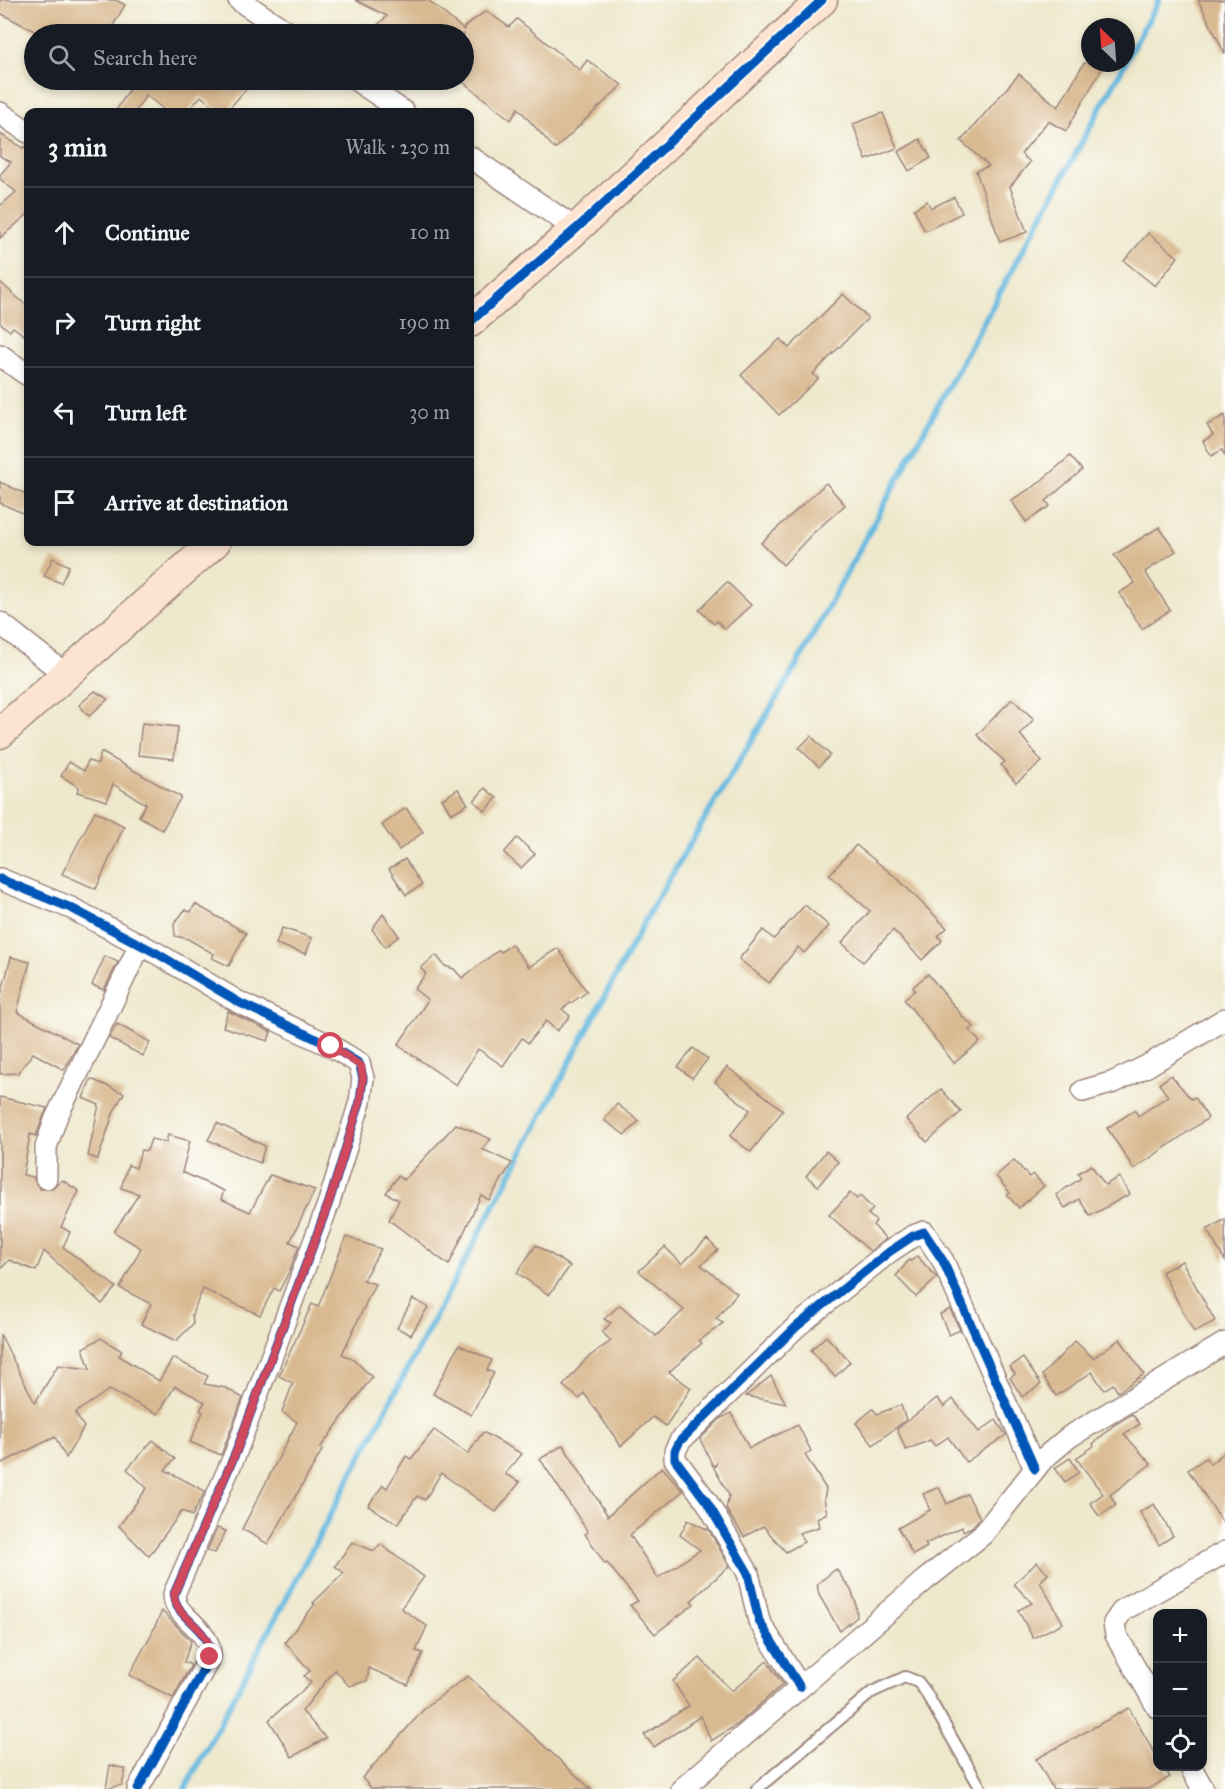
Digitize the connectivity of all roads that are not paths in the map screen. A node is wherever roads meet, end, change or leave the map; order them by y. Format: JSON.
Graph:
{"nodes":[{"id":1,"x":822,"y":0,"type":"edge"},
{"id":2,"x":249,"y":3,"type":"edge"},
{"id":3,"x":277,"y":24,"type":"edge"},
{"id":4,"x":371,"y":90,"type":"edge"},
{"id":5,"x":398,"y":108,"type":"edge"},
{"id":6,"x":0,"y":113,"type":"edge"},
{"id":7,"x":24,"y":129,"type":"edge"},
{"id":8,"x":474,"y":160,"type":"edge"},
{"id":9,"x":576,"y":229,"type":"junction"},
{"id":10,"x":474,"y":318,"type":"edge"},
{"id":11,"x":0,"y":355,"type":"edge"},
{"id":12,"x":24,"y":373,"type":"edge"},
{"id":13,"x":210,"y":546,"type":"edge"},
{"id":14,"x":0,"y":623,"type":"edge"},
{"id":15,"x":65,"y":674,"type":"junction"},
{"id":16,"x":0,"y":733,"type":"edge"},
{"id":17,"x":0,"y":879,"type":"edge"},
{"id":18,"x":140,"y":945,"type":"junction"},
{"id":19,"x":1225,"y":1019,"type":"edge"},
{"id":20,"x":1083,"y":1091,"type":"dead end"},
{"id":21,"x":46,"y":1178,"type":"dead end"},
{"id":22,"x":1225,"y":1342,"type":"edge"},
{"id":23,"x":1035,"y":1469,"type":"junction"},
{"id":24,"x":1225,"y":1552,"type":"edge"},
{"id":25,"x":800,"y":1687,"type":"junction"},
{"id":26,"x":1153,"y":1699,"type":"edge"},
{"id":27,"x":1192,"y":1771,"type":"edge"},
{"id":28,"x":138,"y":1789,"type":"edge"},
{"id":29,"x":682,"y":1789,"type":"edge"},
{"id":30,"x":757,"y":1789,"type":"edge"},
{"id":31,"x":981,"y":1789,"type":"edge"},
{"id":32,"x":1203,"y":1789,"type":"edge"}],
"edges":[{"from":1,"to":9,"type":"street"},
{"from":2,"to":3,"type":"street"},
{"from":4,"to":5,"type":"street"},
{"from":6,"to":7,"type":"street"},
{"from":8,"to":9,"type":"street"},
{"from":9,"to":10,"type":"street"},
{"from":11,"to":12,"type":"street"},
{"from":13,"to":15,"type":"street"},
{"from":14,"to":15,"type":"street"},
{"from":15,"to":16,"type":"street"},
{"from":17,"to":18,"type":"street"},
{"from":18,"to":21,"type":"street"},
{"from":18,"to":28,"type":"street"},
{"from":19,"to":20,"type":"street"},
{"from":22,"to":23,"type":"street"},
{"from":23,"to":25,"type":"street"},
{"from":23,"to":25,"type":"street"},
{"from":24,"to":26,"type":"street"},
{"from":25,"to":29,"type":"street"},
{"from":27,"to":32,"type":"street"},
{"from":30,"to":31,"type":"lane"}]}
